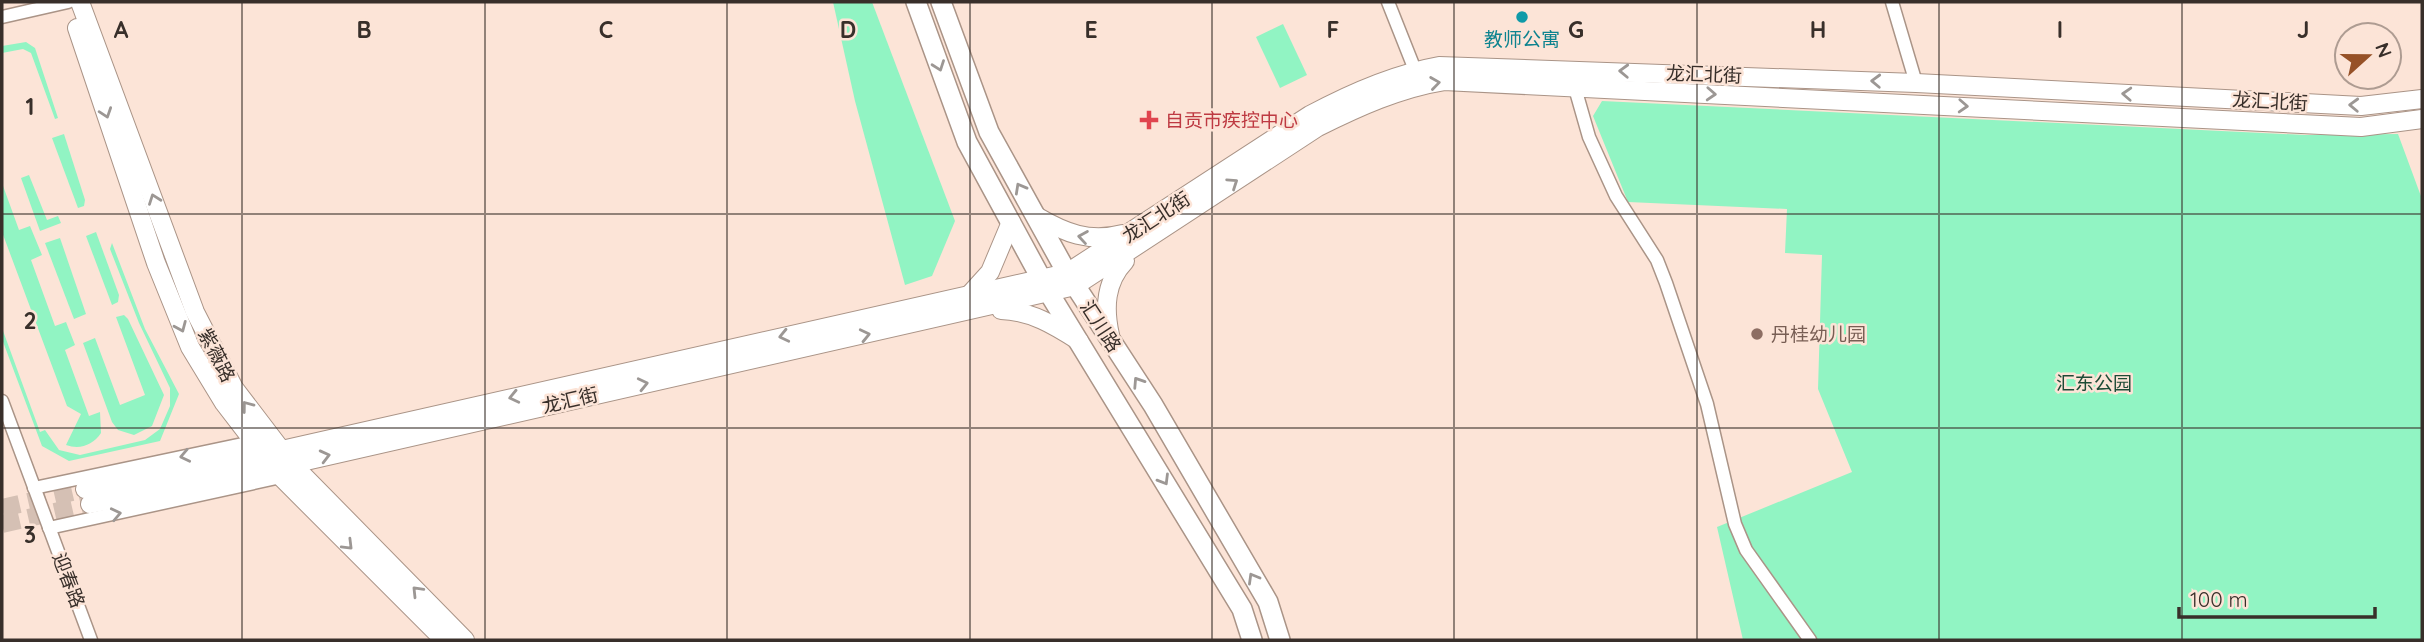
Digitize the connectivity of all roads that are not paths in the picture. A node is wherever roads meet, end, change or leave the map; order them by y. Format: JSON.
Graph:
{"nodes":[{"id":1,"x":68,"y":2,"type":"edge"},
{"id":2,"x":80,"y":2,"type":"edge"},
{"id":3,"x":916,"y":2,"type":"edge"},
{"id":4,"x":941,"y":2,"type":"edge"},
{"id":5,"x":1388,"y":2,"type":"edge"},
{"id":6,"x":1892,"y":2,"type":"edge"},
{"id":7,"x":2,"y":17,"type":"edge"},
{"id":8,"x":1415,"y":70,"type":"junction"},
{"id":9,"x":1916,"y":83,"type":"junction"},
{"id":10,"x":1575,"y":88,"type":"junction"},
{"id":11,"x":2422,"y":99,"type":"edge"},
{"id":12,"x":2422,"y":119,"type":"edge"},
{"id":13,"x":1036,"y":216,"type":"junction"},
{"id":14,"x":1011,"y":222,"type":"junction"},
{"id":15,"x":1137,"y":239,"type":"junction"},
{"id":16,"x":1071,"y":280,"type":"junction"},
{"id":17,"x":1045,"y":285,"type":"junction"},
{"id":18,"x":975,"y":301,"type":"junction"},
{"id":19,"x":1079,"y":341,"type":"junction"},
{"id":20,"x":1112,"y":342,"type":"junction"},
{"id":21,"x":2,"y":401,"type":"edge"},
{"id":22,"x":265,"y":449,"type":"junction"},
{"id":23,"x":283,"y":470,"type":"junction"},
{"id":24,"x":34,"y":488,"type":"junction"},
{"id":25,"x":49,"y":528,"type":"junction"},
{"id":26,"x":91,"y":640,"type":"edge"},
{"id":27,"x":444,"y":640,"type":"edge"},
{"id":28,"x":465,"y":640,"type":"edge"},
{"id":29,"x":1252,"y":640,"type":"edge"},
{"id":30,"x":1280,"y":640,"type":"edge"},
{"id":31,"x":1810,"y":640,"type":"edge"}],
"edges":[{"from":1,"to":7,"type":"street"},
{"from":1,"to":22,"type":"main road","name":"紫薇路","one_way":true},
{"from":22,"to":2,"type":"main road","name":"紫薇路","one_way":true},
{"from":3,"to":14,"type":"main road","name":"汇川路","one_way":true},
{"from":13,"to":4,"type":"main road","name":"汇川路","one_way":true},
{"from":5,"to":8,"type":"street"},
{"from":6,"to":9,"type":"street"},
{"from":9,"to":8,"type":"main road","name":"龙汇北街","one_way":true},
{"from":8,"to":15,"type":"main road","name":"龙汇北街"},
{"from":11,"to":9,"type":"main road","name":"龙汇北街","one_way":true},
{"from":10,"to":12,"type":"main road","name":"龙汇北街","one_way":true},
{"from":15,"to":10,"type":"main road","name":"龙汇北街","one_way":true},
{"from":10,"to":31,"type":"street"},
{"from":15,"to":13,"type":"main road","one_way":true},
{"from":13,"to":16,"type":"main road","name":"汇川路"},
{"from":14,"to":17,"type":"main road","name":"汇川路"},
{"from":14,"to":18,"type":"main road"},
{"from":15,"to":16,"type":"main road","name":"龙汇北街"},
{"from":15,"to":20,"type":"main road"},
{"from":16,"to":17,"type":"main road","name":"龙汇北街"},
{"from":16,"to":20,"type":"main road","name":"汇川路"},
{"from":17,"to":18,"type":"main road","name":"龙汇街"},
{"from":17,"to":19,"type":"main road","name":"汇川路"},
{"from":18,"to":19,"type":"main road"},
{"from":18,"to":22,"type":"main road","name":"龙汇街","one_way":true},
{"from":23,"to":18,"type":"main road","name":"龙汇街","one_way":true},
{"from":19,"to":29,"type":"main road","name":"汇川路","one_way":true},
{"from":30,"to":20,"type":"main road","name":"汇川路","one_way":true},
{"from":21,"to":24,"type":"street","name":"迎春路"},
{"from":22,"to":23,"type":"main road","name":"紫薇路"},
{"from":22,"to":23,"type":"main road","name":"龙汇街"},
{"from":22,"to":24,"type":"street","one_way":true},
{"from":25,"to":23,"type":"street","one_way":true},
{"from":23,"to":27,"type":"main road","name":"紫薇路","one_way":true},
{"from":28,"to":23,"type":"main road","name":"紫薇路","one_way":true},
{"from":24,"to":25,"type":"street","name":"迎春路"},
{"from":25,"to":26,"type":"street","name":"迎春路"}]}
